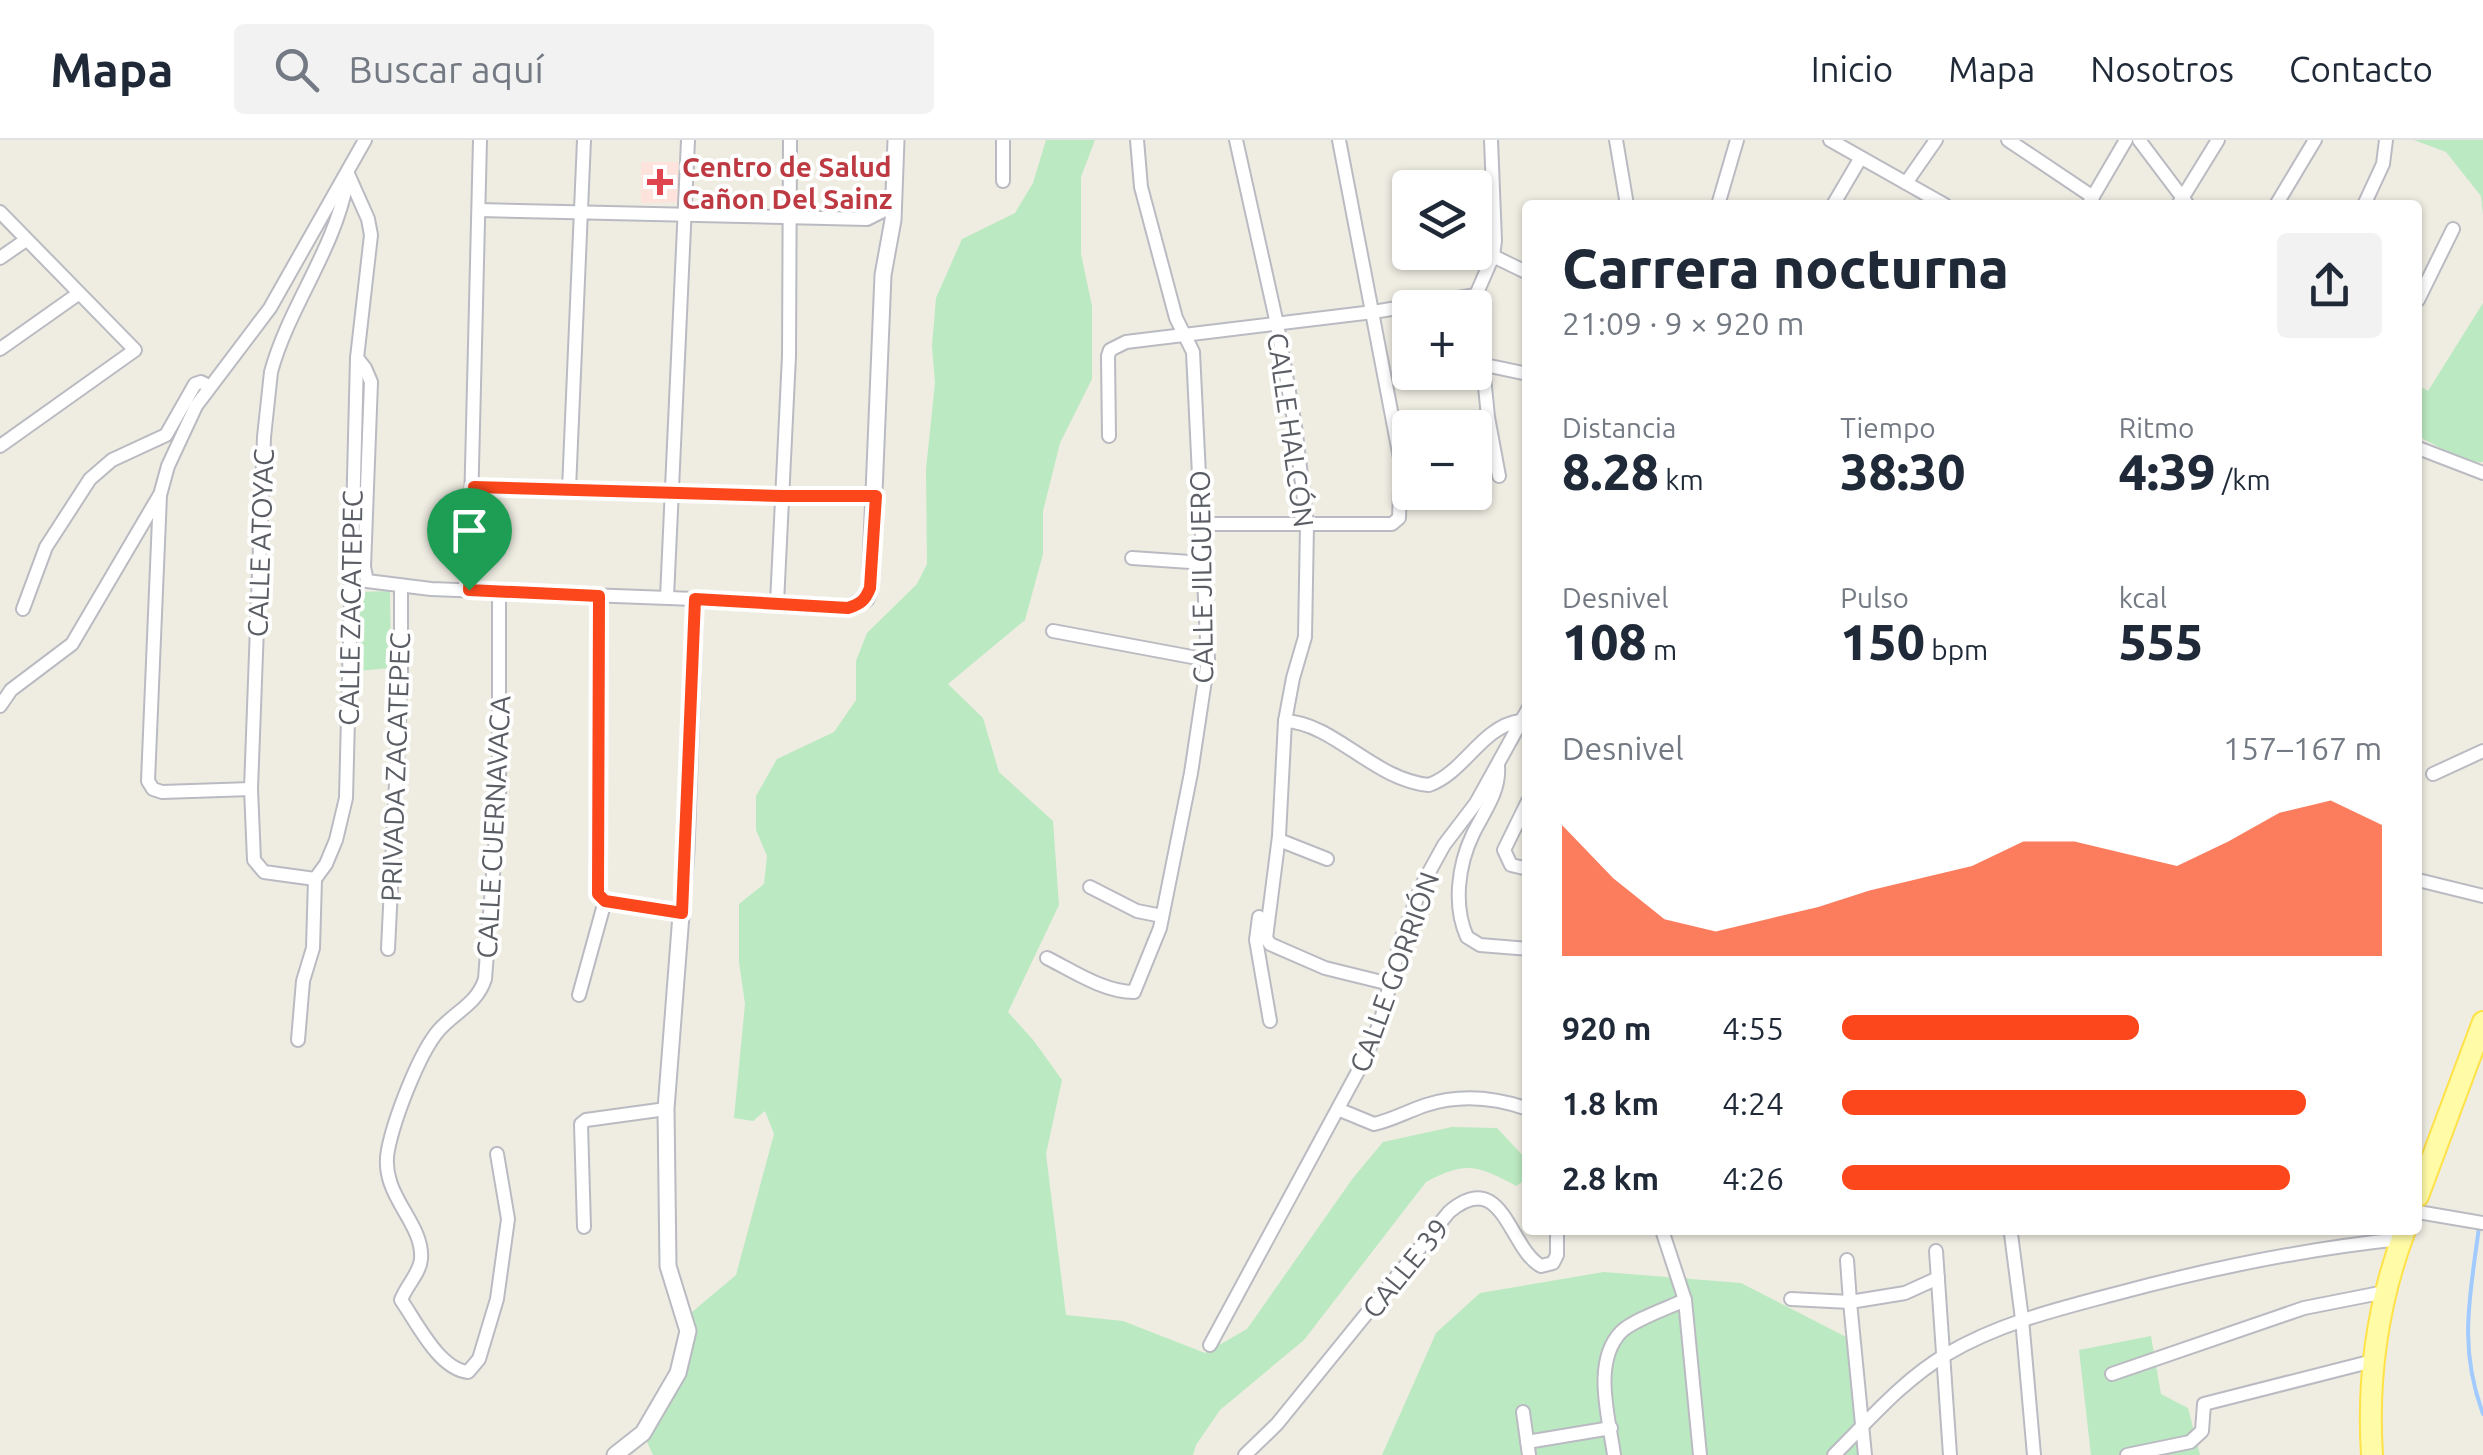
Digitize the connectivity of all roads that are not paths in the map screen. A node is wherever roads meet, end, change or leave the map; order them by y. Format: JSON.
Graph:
{"nodes":[{"id":1,"x":365,"y":140,"type":"edge"},
{"id":2,"x":480,"y":140,"type":"edge"},
{"id":3,"x":584,"y":140,"type":"edge"},
{"id":4,"x":688,"y":140,"type":"edge"},
{"id":5,"x":790,"y":140,"type":"edge"},
{"id":6,"x":896,"y":140,"type":"edge"},
{"id":7,"x":1003,"y":140,"type":"edge"},
{"id":8,"x":1137,"y":140,"type":"edge"},
{"id":9,"x":1236,"y":140,"type":"edge"},
{"id":10,"x":1339,"y":140,"type":"edge"},
{"id":11,"x":1491,"y":140,"type":"edge"},
{"id":12,"x":1616,"y":140,"type":"edge"},
{"id":13,"x":1736,"y":140,"type":"edge"},
{"id":14,"x":1830,"y":140,"type":"edge"},
{"id":15,"x":1936,"y":140,"type":"edge"},
{"id":16,"x":2008,"y":140,"type":"edge"},
{"id":17,"x":2126,"y":140,"type":"edge"},
{"id":18,"x":2139,"y":140,"type":"edge"},
{"id":19,"x":2218,"y":140,"type":"edge"},
{"id":20,"x":2315,"y":140,"type":"edge"},
{"id":21,"x":2386,"y":140,"type":"edge"},
{"id":22,"x":2029,"y":145,"type":"edge"},
{"id":23,"x":1860,"y":159,"type":"junction"},
{"id":24,"x":348,"y":174,"type":"junction"},
{"id":25,"x":1003,"y":181,"type":"dead end"},
{"id":26,"x":1906,"y":183,"type":"junction"},
{"id":27,"x":895,"y":190,"type":"junction"},
{"id":28,"x":1626,"y":200,"type":"edge"},
{"id":29,"x":1719,"y":200,"type":"edge"},
{"id":30,"x":1837,"y":200,"type":"edge"},
{"id":31,"x":1935,"y":200,"type":"edge"},
{"id":32,"x":2090,"y":200,"type":"edge"},
{"id":33,"x":2092,"y":200,"type":"edge"},
{"id":34,"x":2182,"y":200,"type":"edge"},
{"id":35,"x":2184,"y":200,"type":"edge"},
{"id":36,"x":2279,"y":200,"type":"edge"},
{"id":37,"x":2366,"y":200,"type":"edge"},
{"id":38,"x":479,"y":210,"type":"junction"},
{"id":39,"x":0,"y":212,"type":"edge"},
{"id":40,"x":584,"y":213,"type":"junction"},
{"id":41,"x":686,"y":214,"type":"junction"},
{"id":42,"x":788,"y":219,"type":"junction"},
{"id":43,"x":2452,"y":229,"type":"dead end"},
{"id":44,"x":26,"y":240,"type":"junction"},
{"id":45,"x":1492,"y":256,"type":"joint"},
{"id":46,"x":0,"y":258,"type":"edge"},
{"id":47,"x":1522,"y":270,"type":"edge"},
{"id":48,"x":2422,"y":292,"type":"edge"},
{"id":49,"x":78,"y":294,"type":"junction"},
{"id":50,"x":1392,"y":309,"type":"edge"},
{"id":51,"x":1373,"y":312,"type":"junction"},
{"id":52,"x":1277,"y":324,"type":"junction"},
{"id":53,"x":1186,"y":335,"type":"junction"},
{"id":54,"x":0,"y":350,"type":"edge"},
{"id":55,"x":356,"y":358,"type":"junction"},
{"id":56,"x":1492,"y":366,"type":"edge"},
{"id":57,"x":1522,"y":373,"type":"edge"},
{"id":58,"x":209,"y":386,"type":"junction"},
{"id":59,"x":1486,"y":390,"type":"edge"},
{"id":60,"x":1109,"y":436,"type":"dead end"},
{"id":61,"x":0,"y":446,"type":"edge"},
{"id":62,"x":2422,"y":449,"type":"edge"},
{"id":63,"x":2483,"y":472,"type":"edge"},
{"id":64,"x":1498,"y":476,"type":"dead end"},
{"id":65,"x":474,"y":487,"type":"junction"},
{"id":66,"x":569,"y":488,"type":"junction"},
{"id":67,"x":672,"y":492,"type":"junction"},
{"id":68,"x":160,"y":495,"type":"junction"},
{"id":69,"x":782,"y":496,"type":"junction"},
{"id":70,"x":876,"y":496,"type":"junction"},
{"id":71,"x":1202,"y":524,"type":"junction"},
{"id":72,"x":1308,"y":524,"type":"junction"},
{"id":73,"x":1132,"y":558,"type":"dead end"},
{"id":74,"x":1206,"y":564,"type":"junction"},
{"id":75,"x":401,"y":586,"type":"junction"},
{"id":76,"x":469,"y":590,"type":"junction"},
{"id":77,"x":500,"y":591,"type":"junction"},
{"id":78,"x":599,"y":596,"type":"junction"},
{"id":79,"x":667,"y":597,"type":"junction"},
{"id":80,"x":695,"y":599,"type":"junction"},
{"id":81,"x":777,"y":603,"type":"junction"},
{"id":82,"x":24,"y":609,"type":"dead end"},
{"id":83,"x":1053,"y":631,"type":"dead end"},
{"id":84,"x":1208,"y":660,"type":"junction"},
{"id":85,"x":0,"y":706,"type":"edge"},
{"id":86,"x":1522,"y":716,"type":"edge"},
{"id":87,"x":1522,"y":719,"type":"edge"},
{"id":88,"x":1286,"y":721,"type":"junction"},
{"id":89,"x":2483,"y":751,"type":"edge"},
{"id":90,"x":1498,"y":763,"type":"junction"},
{"id":91,"x":2433,"y":774,"type":"dead end"},
{"id":92,"x":251,"y":789,"type":"junction"},
{"id":93,"x":1522,"y":813,"type":"edge"},
{"id":94,"x":1279,"y":840,"type":"junction"},
{"id":95,"x":1327,"y":859,"type":"dead end"},
{"id":96,"x":1522,"y":868,"type":"edge"},
{"id":97,"x":315,"y":879,"type":"junction"},
{"id":98,"x":2422,"y":881,"type":"edge"},
{"id":99,"x":1090,"y":887,"type":"dead end"},
{"id":100,"x":2483,"y":896,"type":"edge"},
{"id":101,"x":605,"y":901,"type":"junction"},
{"id":102,"x":1269,"y":903,"type":"junction"},
{"id":103,"x":682,"y":913,"type":"junction"},
{"id":104,"x":1162,"y":916,"type":"junction"},
{"id":105,"x":1522,"y":948,"type":"edge"},
{"id":106,"x":388,"y":949,"type":"dead end"},
{"id":107,"x":1046,"y":958,"type":"dead end"},
{"id":108,"x":1390,"y":984,"type":"junction"},
{"id":109,"x":579,"y":995,"type":"dead end"},
{"id":110,"x":1270,"y":1021,"type":"dead end"},
{"id":111,"x":2483,"y":1022,"type":"edge"},
{"id":112,"x":298,"y":1040,"type":"dead end"},
{"id":113,"x":1522,"y":1107,"type":"edge"},
{"id":114,"x":666,"y":1109,"type":"junction"},
{"id":115,"x":1340,"y":1110,"type":"junction"},
{"id":116,"x":497,"y":1154,"type":"dead end"},
{"id":117,"x":2422,"y":1185,"type":"edge"},
{"id":118,"x":2422,"y":1213,"type":"edge"},
{"id":119,"x":2483,"y":1223,"type":"edge"},
{"id":120,"x":584,"y":1227,"type":"dead end"},
{"id":121,"x":1558,"y":1235,"type":"edge"},
{"id":122,"x":1664,"y":1235,"type":"edge"},
{"id":123,"x":2010,"y":1235,"type":"edge"},
{"id":124,"x":2403,"y":1235,"type":"edge"},
{"id":125,"x":1936,"y":1251,"type":"dead end"},
{"id":126,"x":1847,"y":1260,"type":"dead end"},
{"id":127,"x":1938,"y":1278,"type":"junction"},
{"id":128,"x":2386,"y":1292,"type":"junction"},
{"id":129,"x":1791,"y":1299,"type":"dead end"},
{"id":130,"x":1684,"y":1300,"type":"junction"},
{"id":131,"x":1850,"y":1302,"type":"junction"},
{"id":132,"x":2022,"y":1319,"type":"junction"},
{"id":133,"x":1210,"y":1345,"type":"dead end"},
{"id":134,"x":1945,"y":1355,"type":"junction"},
{"id":135,"x":2373,"y":1361,"type":"junction"},
{"id":136,"x":2112,"y":1374,"type":"dead end"},
{"id":137,"x":1523,"y":1412,"type":"dead end"},
{"id":138,"x":1862,"y":1427,"type":"junction"},
{"id":139,"x":1611,"y":1428,"type":"junction"},
{"id":140,"x":1528,"y":1448,"type":"edge"},
{"id":141,"x":615,"y":1455,"type":"edge"},
{"id":142,"x":1244,"y":1455,"type":"edge"},
{"id":143,"x":1614,"y":1455,"type":"edge"},
{"id":144,"x":1700,"y":1455,"type":"edge"},
{"id":145,"x":1834,"y":1455,"type":"edge"},
{"id":146,"x":1865,"y":1455,"type":"edge"},
{"id":147,"x":1950,"y":1455,"type":"edge"},
{"id":148,"x":2034,"y":1455,"type":"edge"},
{"id":149,"x":2127,"y":1455,"type":"edge"},
{"id":150,"x":2372,"y":1455,"type":"edge"}],
"edges":[{"from":1,"to":24,"type":"street"},
{"from":2,"to":38,"type":"street"},
{"from":3,"to":40,"type":"street"},
{"from":4,"to":41,"type":"street"},
{"from":5,"to":42,"type":"street"},
{"from":6,"to":27,"type":"street"},
{"from":7,"to":25,"type":"street"},
{"from":8,"to":53,"type":"street","name":"CALLE JILGUERO"},
{"from":9,"to":52,"type":"street","name":"CALLE HALCÓN"},
{"from":10,"to":51,"type":"street"},
{"from":11,"to":45,"type":"street"},
{"from":12,"to":28,"type":"street"},
{"from":13,"to":29,"type":"street"},
{"from":14,"to":23,"type":"street"},
{"from":15,"to":26,"type":"street"},
{"from":16,"to":22,"type":"street"},
{"from":17,"to":33,"type":"street"},
{"from":18,"to":34,"type":"street"},
{"from":19,"to":35,"type":"street"},
{"from":20,"to":36,"type":"street"},
{"from":21,"to":37,"type":"street"},
{"from":22,"to":32,"type":"street"},
{"from":23,"to":26,"type":"street"},
{"from":23,"to":30,"type":"street"},
{"from":24,"to":55,"type":"street","name":"CALLE ZACATEPEC"},
{"from":24,"to":58,"type":"street"},
{"from":24,"to":92,"type":"street","name":"CALLE ATOYAC"},
{"from":26,"to":31,"type":"street"},
{"from":27,"to":42,"type":"street"},
{"from":27,"to":70,"type":"street"},
{"from":38,"to":40,"type":"street"},
{"from":38,"to":65,"type":"street"},
{"from":39,"to":44,"type":"street"},
{"from":40,"to":41,"type":"street"},
{"from":40,"to":66,"type":"street"},
{"from":41,"to":42,"type":"street"},
{"from":41,"to":67,"type":"street"},
{"from":42,"to":69,"type":"street"},
{"from":43,"to":48,"type":"street"},
{"from":44,"to":46,"type":"street"},
{"from":44,"to":49,"type":"street"},
{"from":45,"to":47,"type":"street"},
{"from":49,"to":54,"type":"street"},
{"from":49,"to":61,"type":"street"},
{"from":50,"to":51,"type":"street"},
{"from":51,"to":52,"type":"street"},
{"from":51,"to":72,"type":"street"},
{"from":52,"to":53,"type":"street"},
{"from":52,"to":72,"type":"street","name":"CALLE HALCÓN"},
{"from":53,"to":60,"type":"street"},
{"from":53,"to":71,"type":"street","name":"CALLE JILGUERO"},
{"from":55,"to":75,"type":"street"},
{"from":55,"to":97,"type":"street","name":"CALLE ZACATEPEC"},
{"from":56,"to":57,"type":"street"},
{"from":58,"to":68,"type":"street"},
{"from":58,"to":82,"type":"street"},
{"from":59,"to":64,"type":"street"},
{"from":62,"to":63,"type":"street"},
{"from":65,"to":66,"type":"street"},
{"from":65,"to":76,"type":"street"},
{"from":66,"to":67,"type":"street"},
{"from":67,"to":69,"type":"street"},
{"from":67,"to":79,"type":"street"},
{"from":68,"to":85,"type":"street"},
{"from":68,"to":92,"type":"street"},
{"from":69,"to":70,"type":"street"},
{"from":69,"to":81,"type":"street"},
{"from":70,"to":81,"type":"street"},
{"from":71,"to":72,"type":"street"},
{"from":71,"to":74,"type":"street","name":"CALLE JILGUERO"},
{"from":72,"to":88,"type":"street","name":"CALLE HALCÓN"},
{"from":73,"to":74,"type":"street"},
{"from":74,"to":84,"type":"street","name":"CALLE JILGUERO"},
{"from":75,"to":76,"type":"street"},
{"from":75,"to":106,"type":"street","name":"PRIVADA ZACATEPEC"},
{"from":76,"to":77,"type":"street"},
{"from":77,"to":78,"type":"street"},
{"from":77,"to":116,"type":"street","name":"CALLE CUERNAVACA"},
{"from":78,"to":79,"type":"street"},
{"from":78,"to":101,"type":"street"},
{"from":79,"to":80,"type":"street"},
{"from":80,"to":81,"type":"street"},
{"from":80,"to":103,"type":"street"},
{"from":83,"to":84,"type":"street"},
{"from":84,"to":104,"type":"street","name":"CALLE JILGUERO"},
{"from":86,"to":88,"type":"street"},
{"from":87,"to":90,"type":"street","name":"CALLE GORRIÓN"},
{"from":88,"to":94,"type":"street","name":"CALLE HALCÓN"},
{"from":89,"to":91,"type":"street"},
{"from":90,"to":105,"type":"street"},
{"from":90,"to":108,"type":"street","name":"CALLE GORRIÓN"},
{"from":92,"to":97,"type":"street","name":"CALLE ATOYAC"},
{"from":93,"to":96,"type":"street"},
{"from":94,"to":95,"type":"street"},
{"from":94,"to":102,"type":"street","name":"CALLE HALCÓN"},
{"from":97,"to":112,"type":"street","name":"CALLE ZACATEPEC"},
{"from":98,"to":100,"type":"street"},
{"from":99,"to":104,"type":"street"},
{"from":101,"to":103,"type":"street"},
{"from":101,"to":109,"type":"street"},
{"from":102,"to":108,"type":"street","name":"CALLE HALCÓN"},
{"from":102,"to":110,"type":"street"},
{"from":103,"to":114,"type":"street"},
{"from":104,"to":107,"type":"street","name":"CALLE JILGUERO"},
{"from":108,"to":115,"type":"street","name":"CALLE GORRIÓN"},
{"from":111,"to":117,"type":"main road"},
{"from":113,"to":115,"type":"street"},
{"from":114,"to":120,"type":"street"},
{"from":114,"to":141,"type":"street"},
{"from":115,"to":133,"type":"street","name":"CALLE GORRIÓN"},
{"from":118,"to":119,"type":"street"},
{"from":121,"to":142,"type":"street","name":"CALLE 39"},
{"from":122,"to":130,"type":"street"},
{"from":123,"to":132,"type":"street"},
{"from":124,"to":128,"type":"main road"},
{"from":124,"to":132,"type":"street"},
{"from":125,"to":127,"type":"street"},
{"from":126,"to":131,"type":"street"},
{"from":127,"to":131,"type":"street"},
{"from":127,"to":134,"type":"street"},
{"from":128,"to":135,"type":"main road"},
{"from":128,"to":136,"type":"street"},
{"from":129,"to":131,"type":"street"},
{"from":130,"to":139,"type":"street"},
{"from":130,"to":144,"type":"street"},
{"from":131,"to":138,"type":"street"},
{"from":132,"to":134,"type":"street"},
{"from":132,"to":148,"type":"street"},
{"from":134,"to":138,"type":"street"},
{"from":134,"to":147,"type":"street"},
{"from":135,"to":149,"type":"street"},
{"from":135,"to":150,"type":"main road"},
{"from":137,"to":140,"type":"street"},
{"from":138,"to":145,"type":"street"},
{"from":138,"to":146,"type":"street"},
{"from":139,"to":140,"type":"street"},
{"from":139,"to":143,"type":"street"}]}
